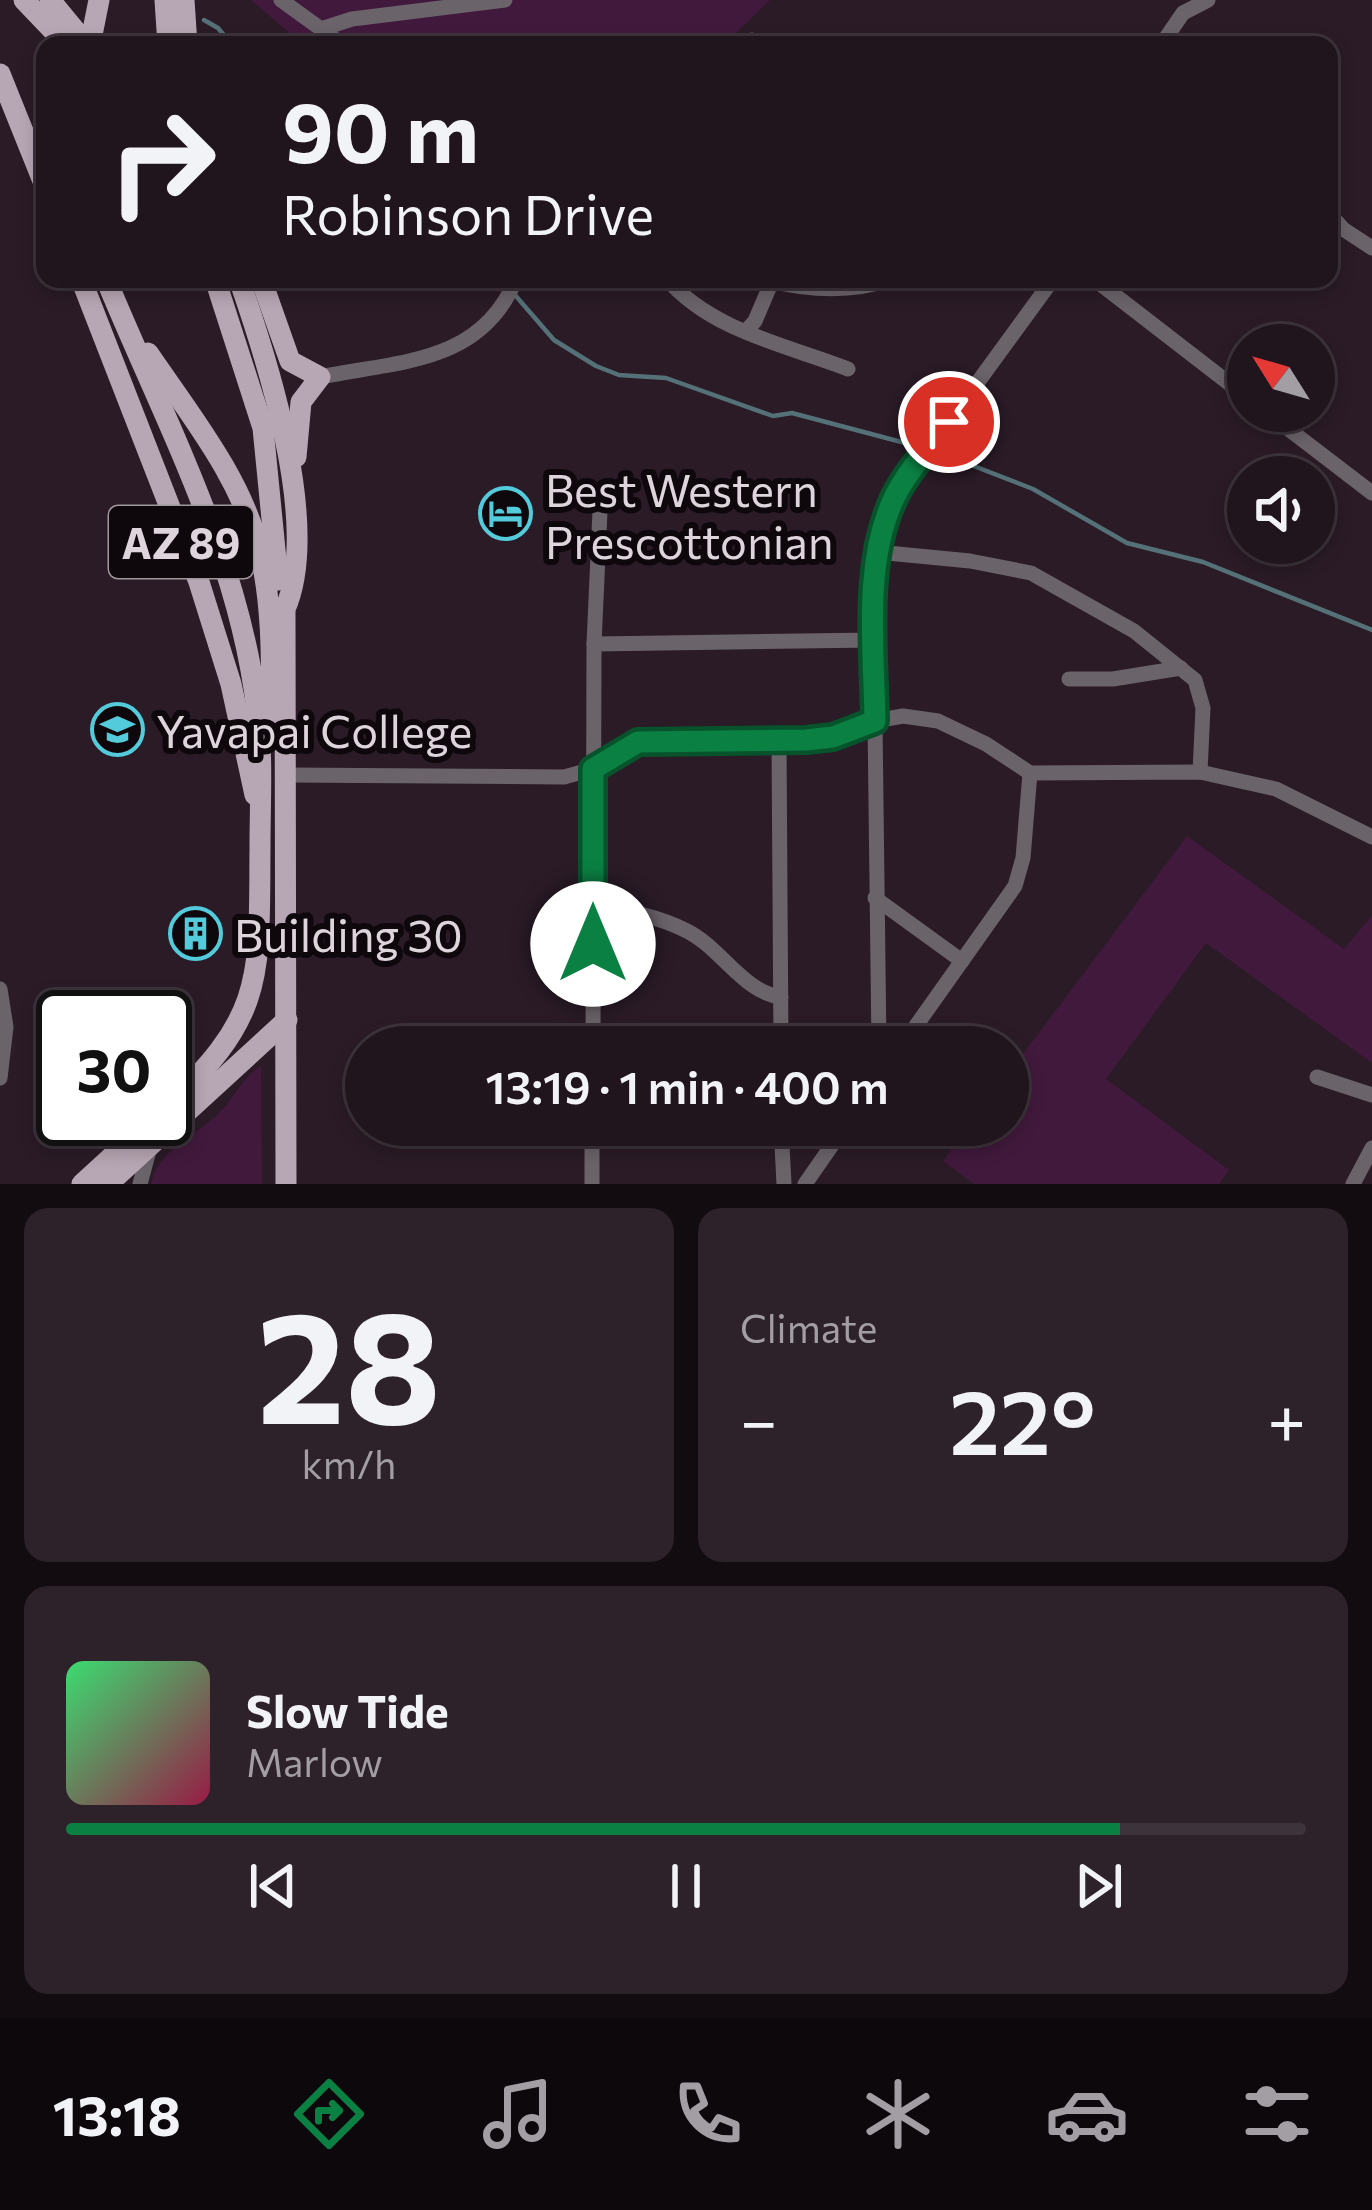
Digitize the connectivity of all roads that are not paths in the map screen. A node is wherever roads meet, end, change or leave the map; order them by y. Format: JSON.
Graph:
{"nodes":[{"id":1,"x":24,"y":0,"type":"edge"},
{"id":2,"x":50,"y":0,"type":"edge"},
{"id":3,"x":165,"y":0,"type":"edge"},
{"id":4,"x":184,"y":0,"type":"edge"},
{"id":5,"x":281,"y":0,"type":"edge"},
{"id":6,"x":505,"y":0,"type":"edge"},
{"id":7,"x":1208,"y":0,"type":"edge"},
{"id":8,"x":98,"y":2,"type":"edge"},
{"id":9,"x":320,"y":28,"type":"junction"},
{"id":10,"x":58,"y":36,"type":"edge"},
{"id":11,"x":80,"y":36,"type":"edge"},
{"id":12,"x":90,"y":36,"type":"edge"},
{"id":13,"x":167,"y":36,"type":"edge"},
{"id":14,"x":186,"y":36,"type":"edge"},
{"id":15,"x":331,"y":36,"type":"edge"},
{"id":16,"x":1171,"y":36,"type":"edge"},
{"id":17,"x":0,"y":74,"type":"edge"},
{"id":18,"x":36,"y":164,"type":"edge"},
{"id":19,"x":1338,"y":224,"type":"edge"},
{"id":20,"x":1372,"y":248,"type":"edge"},
{"id":21,"x":85,"y":288,"type":"edge"},
{"id":22,"x":111,"y":288,"type":"edge"},
{"id":23,"x":112,"y":288,"type":"edge"},
{"id":24,"x":217,"y":288,"type":"edge"},
{"id":25,"x":247,"y":288,"type":"edge"},
{"id":26,"x":248,"y":288,"type":"edge"},
{"id":27,"x":512,"y":288,"type":"edge"},
{"id":28,"x":675,"y":288,"type":"edge"},
{"id":29,"x":768,"y":288,"type":"edge"},
{"id":30,"x":800,"y":288,"type":"edge"},
{"id":31,"x":851,"y":288,"type":"edge"},
{"id":32,"x":1046,"y":288,"type":"edge"},
{"id":33,"x":1106,"y":288,"type":"edge"},
{"id":34,"x":746,"y":331,"type":"junction"},
{"id":35,"x":848,"y":369,"type":"dead end"},
{"id":36,"x":320,"y":377,"type":"junction"},
{"id":37,"x":1227,"y":382,"type":"edge"},
{"id":38,"x":1292,"y":432,"type":"edge"},
{"id":39,"x":601,"y":489,"type":"dead end"},
{"id":40,"x":1372,"y":493,"type":"edge"},
{"id":41,"x":293,"y":494,"type":"junction"},
{"id":42,"x":877,"y":552,"type":"junction"},
{"id":43,"x":285,"y":609,"type":"junction"},
{"id":44,"x":874,"y":640,"type":"junction"},
{"id":45,"x":594,"y":644,"type":"junction"},
{"id":46,"x":1180,"y":668,"type":"junction"},
{"id":47,"x":1069,"y":679,"type":"dead end"},
{"id":48,"x":875,"y":721,"type":"junction"},
{"id":49,"x":779,"y":742,"type":"junction"},
{"id":50,"x":593,"y":769,"type":"junction"},
{"id":51,"x":1200,"y":772,"type":"junction"},
{"id":52,"x":1030,"y":773,"type":"junction"},
{"id":53,"x":287,"y":775,"type":"junction"},
{"id":54,"x":260,"y":811,"type":"junction"},
{"id":55,"x":287,"y":828,"type":"junction"},
{"id":56,"x":1372,"y":838,"type":"edge"},
{"id":57,"x":875,"y":898,"type":"junction"},
{"id":58,"x":593,"y":906,"type":"junction"},
{"id":59,"x":962,"y":961,"type":"junction"},
{"id":60,"x":0,"y":989,"type":"edge"},
{"id":61,"x":781,"y":997,"type":"junction"},
{"id":62,"x":287,"y":1020,"type":"junction"},
{"id":63,"x":593,"y":1026,"type":"edge"},
{"id":64,"x":781,"y":1026,"type":"edge"},
{"id":65,"x":878,"y":1026,"type":"edge"},
{"id":66,"x":916,"y":1026,"type":"edge"},
{"id":67,"x":1317,"y":1077,"type":"dead end"},
{"id":68,"x":0,"y":1078,"type":"edge"},
{"id":69,"x":192,"y":1082,"type":"edge"},
{"id":70,"x":1372,"y":1095,"type":"edge"},
{"id":71,"x":192,"y":1107,"type":"edge"},
{"id":72,"x":124,"y":1146,"type":"edge"},
{"id":73,"x":150,"y":1146,"type":"edge"},
{"id":74,"x":151,"y":1146,"type":"edge"},
{"id":75,"x":592,"y":1146,"type":"edge"},
{"id":76,"x":783,"y":1146,"type":"edge"},
{"id":77,"x":831,"y":1146,"type":"edge"},
{"id":78,"x":1372,"y":1148,"type":"edge"},
{"id":79,"x":82,"y":1184,"type":"edge"},
{"id":80,"x":108,"y":1184,"type":"edge"},
{"id":81,"x":140,"y":1184,"type":"edge"},
{"id":82,"x":286,"y":1184,"type":"edge"},
{"id":83,"x":592,"y":1184,"type":"edge"},
{"id":84,"x":784,"y":1184,"type":"edge"},
{"id":85,"x":805,"y":1184,"type":"edge"},
{"id":86,"x":1353,"y":1184,"type":"edge"}],
"edges":[{"from":1,"to":10,"type":"main road"},
{"from":2,"to":11,"type":"main road"},
{"from":3,"to":13,"type":"main road"},
{"from":4,"to":14,"type":"main road"},
{"from":5,"to":9,"type":"street"},
{"from":6,"to":9,"type":"street"},
{"from":7,"to":16,"type":"street"},
{"from":8,"to":12,"type":"main road"},
{"from":9,"to":15,"type":"street"},
{"from":17,"to":18,"type":"main road"},
{"from":19,"to":20,"type":"street"},
{"from":21,"to":54,"type":"main road","number":"AZ 89"},
{"from":22,"to":54,"type":"main road"},
{"from":23,"to":55,"type":"main road"},
{"from":24,"to":43,"type":"main road"},
{"from":25,"to":41,"type":"main road","number":"AZ 89"},
{"from":26,"to":36,"type":"main road"},
{"from":27,"to":36,"type":"street"},
{"from":28,"to":34,"type":"street"},
{"from":29,"to":34,"type":"street"},
{"from":30,"to":31,"type":"street"},
{"from":32,"to":42,"type":"street"},
{"from":33,"to":37,"type":"street"},
{"from":34,"to":35,"type":"street"},
{"from":36,"to":41,"type":"main road"},
{"from":38,"to":40,"type":"street"},
{"from":39,"to":45,"type":"street"},
{"from":41,"to":43,"type":"main road","number":"AZ 89"},
{"from":42,"to":44,"type":"street"},
{"from":42,"to":46,"type":"street"},
{"from":43,"to":53,"type":"main road","number":"AZ 89"},
{"from":44,"to":45,"type":"street"},
{"from":44,"to":48,"type":"street"},
{"from":45,"to":50,"type":"street"},
{"from":46,"to":47,"type":"street"},
{"from":46,"to":51,"type":"street"},
{"from":48,"to":49,"type":"street"},
{"from":48,"to":52,"type":"street"},
{"from":48,"to":57,"type":"street"},
{"from":49,"to":50,"type":"street"},
{"from":49,"to":61,"type":"street"},
{"from":50,"to":53,"type":"street"},
{"from":50,"to":58,"type":"street"},
{"from":51,"to":52,"type":"street"},
{"from":51,"to":56,"type":"street"},
{"from":52,"to":59,"type":"street"},
{"from":53,"to":55,"type":"main road","number":"AZ 89"},
{"from":54,"to":69,"type":"main road","number":"AZ 89"},
{"from":55,"to":62,"type":"main road","number":"AZ 89"},
{"from":57,"to":59,"type":"street"},
{"from":57,"to":65,"type":"street"},
{"from":58,"to":61,"type":"street"},
{"from":58,"to":63,"type":"street"},
{"from":59,"to":66,"type":"street"},
{"from":60,"to":68,"type":"street"},
{"from":61,"to":64,"type":"street"},
{"from":62,"to":71,"type":"main road"},
{"from":62,"to":82,"type":"main road"},
{"from":67,"to":70,"type":"street"},
{"from":72,"to":79,"type":"main road"},
{"from":73,"to":80,"type":"main road"},
{"from":74,"to":81,"type":"street"},
{"from":75,"to":83,"type":"street"},
{"from":76,"to":84,"type":"street"},
{"from":77,"to":85,"type":"street"},
{"from":78,"to":86,"type":"street"}]}
